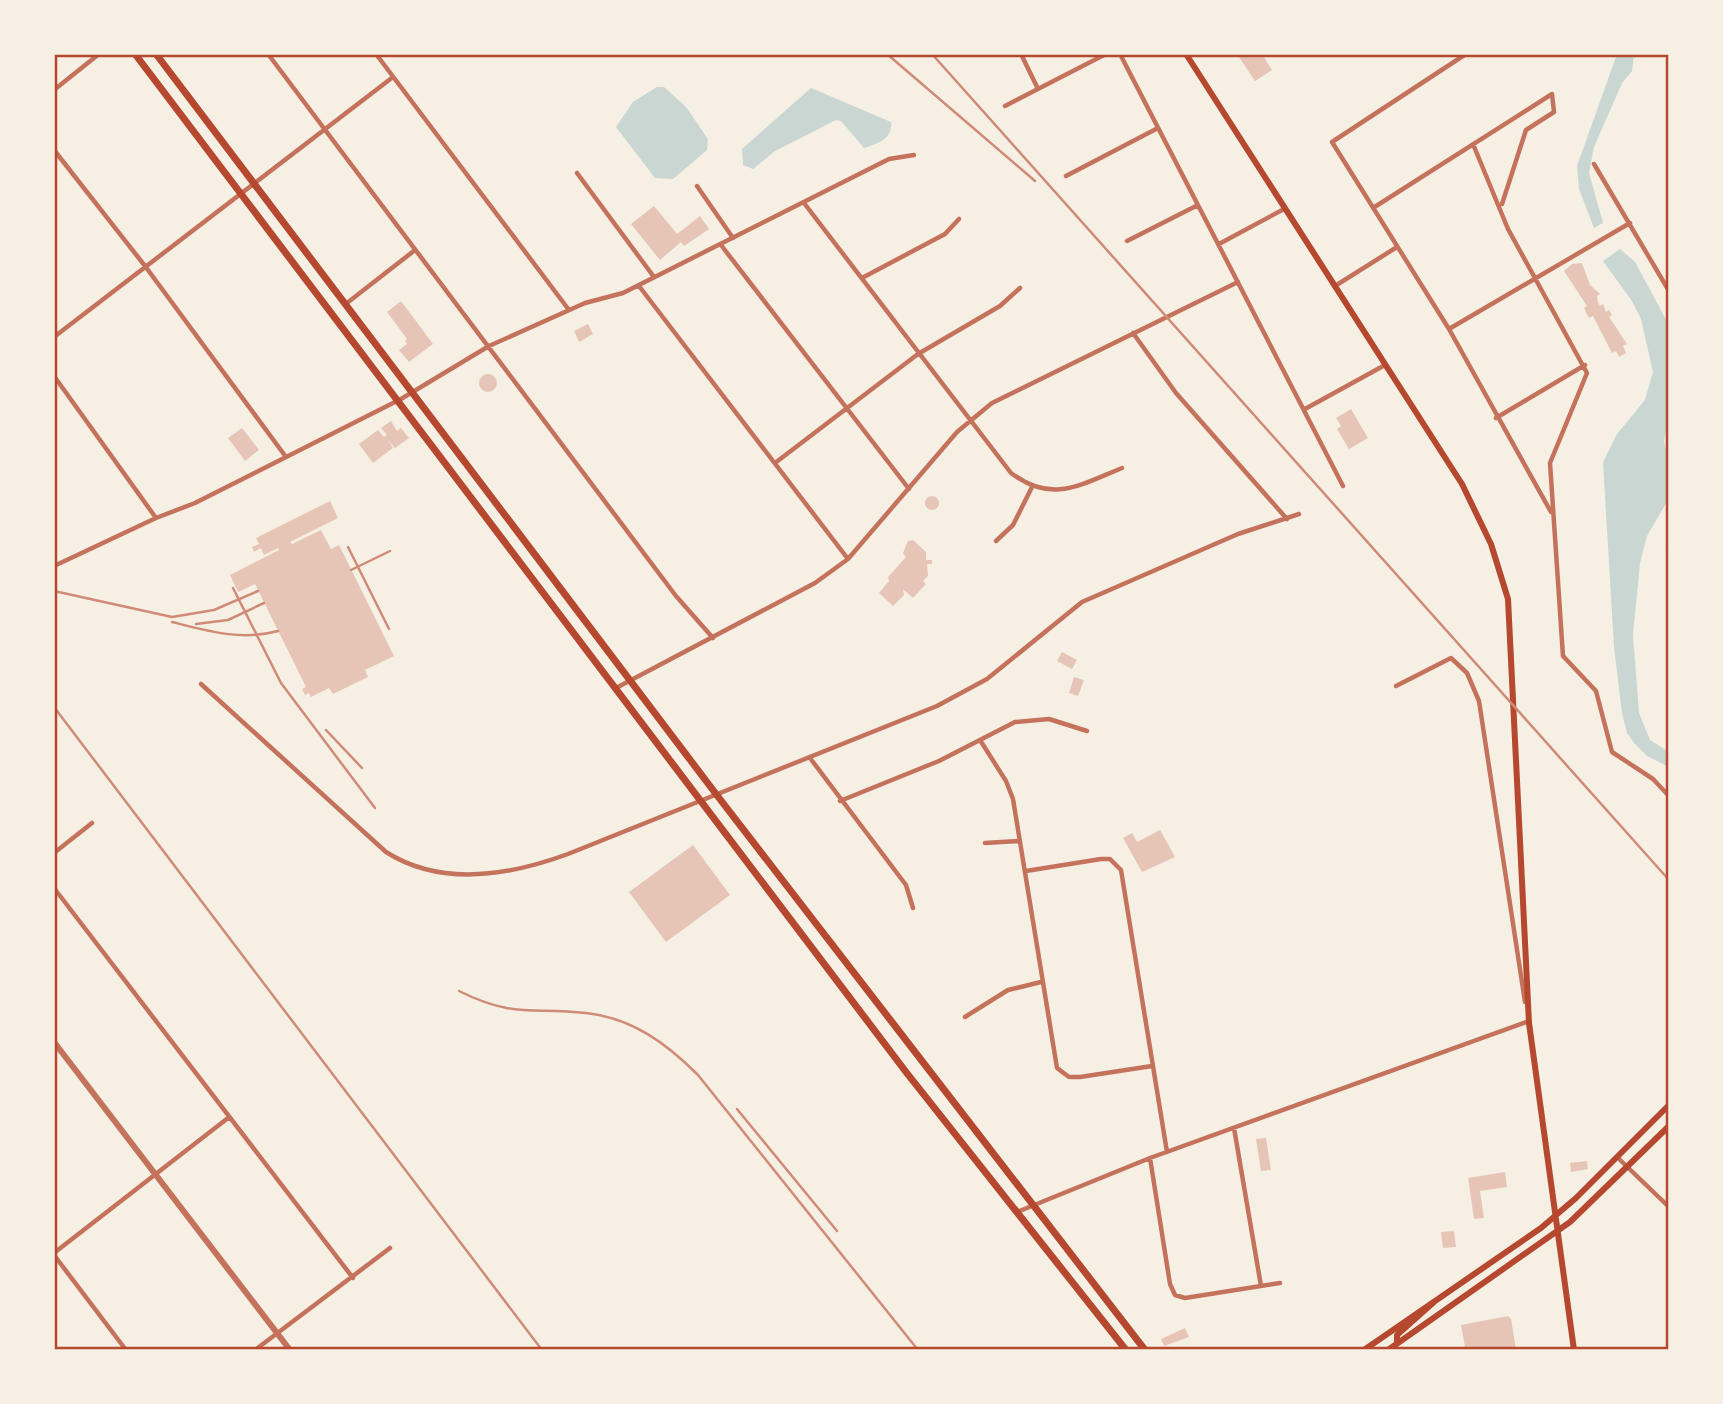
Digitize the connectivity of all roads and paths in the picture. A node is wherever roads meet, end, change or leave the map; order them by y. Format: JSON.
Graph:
{"nodes":[{"id":1,"x":99,"y":54,"type":"edge"},
{"id":2,"x":135,"y":54,"type":"edge"},
{"id":3,"x":156,"y":54,"type":"edge"},
{"id":4,"x":268,"y":54,"type":"edge"},
{"id":5,"x":376,"y":54,"type":"edge"},
{"id":6,"x":1021,"y":54,"type":"edge"},
{"id":7,"x":1107,"y":54,"type":"edge"},
{"id":8,"x":1120,"y":54,"type":"edge"},
{"id":9,"x":1186,"y":54,"type":"edge"},
{"id":10,"x":1466,"y":54,"type":"edge"},
{"id":11,"x":393,"y":77,"type":"junction"},
{"id":12,"x":1038,"y":89,"type":"junction"},
{"id":13,"x":54,"y":90,"type":"edge"},
{"id":14,"x":1005,"y":106,"type":"dead end"},
{"id":15,"x":1158,"y":128,"type":"junction"},
{"id":16,"x":326,"y":129,"type":"junction"},
{"id":17,"x":1472,"y":144,"type":"junction"},
{"id":18,"x":54,"y":150,"type":"edge"},
{"id":19,"x":914,"y":155,"type":"dead end"},
{"id":20,"x":1594,"y":164,"type":"dead end"},
{"id":21,"x":577,"y":173,"type":"dead end"},
{"id":22,"x":1066,"y":177,"type":"dead end"},
{"id":23,"x":255,"y":184,"type":"junction"},
{"id":24,"x":697,"y":186,"type":"dead end"},
{"id":25,"x":242,"y":194,"type":"junction"},
{"id":26,"x":804,"y":203,"type":"junction"},
{"id":27,"x":1198,"y":205,"type":"junction"},
{"id":28,"x":1501,"y":206,"type":"junction"},
{"id":29,"x":1373,"y":208,"type":"junction"},
{"id":30,"x":1284,"y":209,"type":"junction"},
{"id":31,"x":959,"y":219,"type":"dead end"},
{"id":32,"x":1630,"y":223,"type":"junction"},
{"id":33,"x":733,"y":237,"type":"junction"},
{"id":34,"x":1126,"y":241,"type":"dead end"},
{"id":35,"x":721,"y":244,"type":"junction"},
{"id":36,"x":1219,"y":244,"type":"junction"},
{"id":37,"x":1397,"y":247,"type":"junction"},
{"id":38,"x":415,"y":250,"type":"junction"},
{"id":39,"x":145,"y":266,"type":"junction"},
{"id":40,"x":654,"y":277,"type":"junction"},
{"id":41,"x":862,"y":278,"type":"junction"},
{"id":42,"x":1535,"y":278,"type":"junction"},
{"id":43,"x":1238,"y":282,"type":"junction"},
{"id":44,"x":639,"y":286,"type":"junction"},
{"id":45,"x":1335,"y":287,"type":"junction"},
{"id":46,"x":1020,"y":288,"type":"dead end"},
{"id":47,"x":1669,"y":291,"type":"edge"},
{"id":48,"x":347,"y":303,"type":"junction"},
{"id":49,"x":569,"y":310,"type":"junction"},
{"id":50,"x":1449,"y":329,"type":"junction"},
{"id":51,"x":1133,"y":333,"type":"junction"},
{"id":52,"x":54,"y":337,"type":"edge"},
{"id":53,"x":489,"y":346,"type":"junction"},
{"id":54,"x":918,"y":354,"type":"junction"},
{"id":55,"x":1385,"y":365,"type":"junction"},
{"id":56,"x":1585,"y":365,"type":"junction"},
{"id":57,"x":54,"y":376,"type":"edge"},
{"id":58,"x":411,"y":393,"type":"junction"},
{"id":59,"x":398,"y":401,"type":"junction"},
{"id":60,"x":846,"y":407,"type":"junction"},
{"id":61,"x":1305,"y":409,"type":"junction"},
{"id":62,"x":1496,"y":418,"type":"junction"},
{"id":63,"x":970,"y":420,"type":"junction"},
{"id":64,"x":286,"y":457,"type":"junction"},
{"id":65,"x":775,"y":463,"type":"junction"},
{"id":66,"x":1122,"y":468,"type":"dead end"},
{"id":67,"x":1343,"y":486,"type":"dead end"},
{"id":68,"x":1032,"y":487,"type":"junction"},
{"id":69,"x":909,"y":489,"type":"junction"},
{"id":70,"x":1299,"y":514,"type":"dead end"},
{"id":71,"x":1552,"y":514,"type":"junction"},
{"id":72,"x":156,"y":517,"type":"junction"},
{"id":73,"x":1287,"y":519,"type":"junction"},
{"id":74,"x":996,"y":541,"type":"dead end"},
{"id":75,"x":848,"y":559,"type":"junction"},
{"id":76,"x":54,"y":565,"type":"edge"},
{"id":77,"x":713,"y":638,"type":"junction"},
{"id":78,"x":632,"y":681,"type":"junction"},
{"id":79,"x":201,"y":684,"type":"dead end"},
{"id":80,"x":1396,"y":686,"type":"dead end"},
{"id":81,"x":616,"y":688,"type":"junction"},
{"id":82,"x":1087,"y":731,"type":"dead end"},
{"id":83,"x":980,"y":740,"type":"junction"},
{"id":84,"x":810,"y":758,"type":"junction"},
{"id":85,"x":716,"y":794,"type":"junction"},
{"id":86,"x":1669,"y":796,"type":"edge"},
{"id":87,"x":701,"y":800,"type":"junction"},
{"id":88,"x":841,"y":801,"type":"junction"},
{"id":89,"x":92,"y":823,"type":"dead end"},
{"id":90,"x":1020,"y":841,"type":"junction"},
{"id":91,"x":985,"y":843,"type":"dead end"},
{"id":92,"x":54,"y":853,"type":"edge"},
{"id":93,"x":1026,"y":871,"type":"junction"},
{"id":94,"x":54,"y":888,"type":"edge"},
{"id":95,"x":913,"y":908,"type":"dead end"},
{"id":96,"x":1041,"y":982,"type":"junction"},
{"id":97,"x":965,"y":1017,"type":"dead end"},
{"id":98,"x":1529,"y":1023,"type":"junction"},
{"id":99,"x":54,"y":1042,"type":"edge"},
{"id":100,"x":1152,"y":1066,"type":"junction"},
{"id":101,"x":1669,"y":1105,"type":"edge"},
{"id":102,"x":229,"y":1118,"type":"junction"},
{"id":103,"x":1669,"y":1126,"type":"edge"},
{"id":104,"x":1234,"y":1128,"type":"junction"},
{"id":105,"x":1167,"y":1152,"type":"junction"},
{"id":106,"x":1617,"y":1157,"type":"junction"},
{"id":107,"x":1150,"y":1158,"type":"junction"},
{"id":108,"x":1628,"y":1167,"type":"junction"},
{"id":109,"x":156,"y":1173,"type":"junction"},
{"id":110,"x":1032,"y":1206,"type":"junction"},
{"id":111,"x":1669,"y":1207,"type":"edge"},
{"id":112,"x":1017,"y":1212,"type":"junction"},
{"id":113,"x":1556,"y":1216,"type":"junction"},
{"id":114,"x":1558,"y":1232,"type":"junction"},
{"id":115,"x":390,"y":1248,"type":"dead end"},
{"id":116,"x":54,"y":1254,"type":"edge"},
{"id":117,"x":353,"y":1277,"type":"junction"},
{"id":118,"x":1280,"y":1283,"type":"dead end"},
{"id":119,"x":1261,"y":1286,"type":"junction"},
{"id":120,"x":1437,"y":1298,"type":"junction"},
{"id":121,"x":277,"y":1333,"type":"junction"},
{"id":122,"x":1396,"y":1343,"type":"junction"},
{"id":123,"x":126,"y":1350,"type":"edge"},
{"id":124,"x":256,"y":1350,"type":"edge"},
{"id":125,"x":290,"y":1350,"type":"edge"},
{"id":126,"x":1126,"y":1350,"type":"edge"},
{"id":127,"x":1145,"y":1350,"type":"edge"},
{"id":128,"x":1364,"y":1350,"type":"edge"},
{"id":129,"x":1388,"y":1350,"type":"edge"},
{"id":130,"x":1574,"y":1350,"type":"edge"}],
"edges":[{"from":1,"to":13,"type":"street"},
{"from":2,"to":25,"type":"main road"},
{"from":3,"to":23,"type":"main road"},
{"from":4,"to":16,"type":"street"},
{"from":5,"to":11,"type":"street"},
{"from":6,"to":12,"type":"street"},
{"from":7,"to":12,"type":"street"},
{"from":8,"to":15,"type":"street"},
{"from":9,"to":30,"type":"main road"},
{"from":10,"to":29,"type":"street"},
{"from":11,"to":16,"type":"street"},
{"from":11,"to":49,"type":"street"},
{"from":12,"to":14,"type":"street"},
{"from":15,"to":22,"type":"street"},
{"from":15,"to":27,"type":"street"},
{"from":16,"to":23,"type":"street"},
{"from":16,"to":38,"type":"street"},
{"from":17,"to":28,"type":"street"},
{"from":17,"to":28,"type":"street"},
{"from":17,"to":29,"type":"street"},
{"from":18,"to":39,"type":"street"},
{"from":19,"to":26,"type":"street"},
{"from":20,"to":32,"type":"street"},
{"from":21,"to":40,"type":"street"},
{"from":23,"to":25,"type":"street"},
{"from":23,"to":48,"type":"main road"},
{"from":24,"to":33,"type":"street"},
{"from":25,"to":39,"type":"street"},
{"from":25,"to":59,"type":"main road"},
{"from":26,"to":33,"type":"street"},
{"from":26,"to":41,"type":"street"},
{"from":27,"to":34,"type":"street"},
{"from":27,"to":36,"type":"street"},
{"from":28,"to":42,"type":"street"},
{"from":29,"to":37,"type":"street"},
{"from":30,"to":36,"type":"street"},
{"from":30,"to":45,"type":"main road"},
{"from":31,"to":41,"type":"street"},
{"from":32,"to":42,"type":"street"},
{"from":32,"to":47,"type":"street"},
{"from":33,"to":35,"type":"street"},
{"from":35,"to":40,"type":"street"},
{"from":35,"to":60,"type":"street"},
{"from":36,"to":43,"type":"street"},
{"from":37,"to":45,"type":"street"},
{"from":37,"to":50,"type":"street"},
{"from":38,"to":48,"type":"street"},
{"from":38,"to":53,"type":"street"},
{"from":39,"to":52,"type":"street"},
{"from":39,"to":64,"type":"street"},
{"from":40,"to":44,"type":"street"},
{"from":41,"to":54,"type":"street"},
{"from":42,"to":50,"type":"street"},
{"from":42,"to":56,"type":"street"},
{"from":43,"to":51,"type":"street"},
{"from":43,"to":61,"type":"street"},
{"from":44,"to":49,"type":"street"},
{"from":44,"to":65,"type":"street"},
{"from":45,"to":55,"type":"main road"},
{"from":46,"to":54,"type":"street"},
{"from":48,"to":58,"type":"main road"},
{"from":49,"to":53,"type":"street"},
{"from":50,"to":62,"type":"street"},
{"from":51,"to":63,"type":"street"},
{"from":51,"to":73,"type":"street"},
{"from":53,"to":58,"type":"street"},
{"from":53,"to":77,"type":"street"},
{"from":54,"to":60,"type":"street"},
{"from":54,"to":63,"type":"street"},
{"from":55,"to":61,"type":"street"},
{"from":55,"to":98,"type":"main road"},
{"from":56,"to":62,"type":"street"},
{"from":56,"to":71,"type":"street"},
{"from":57,"to":72,"type":"street"},
{"from":58,"to":59,"type":"street"},
{"from":58,"to":78,"type":"main road"},
{"from":59,"to":64,"type":"street"},
{"from":59,"to":81,"type":"main road"},
{"from":60,"to":65,"type":"street"},
{"from":60,"to":69,"type":"street"},
{"from":61,"to":67,"type":"street"},
{"from":62,"to":71,"type":"street"},
{"from":63,"to":68,"type":"street"},
{"from":63,"to":69,"type":"street"},
{"from":64,"to":72,"type":"street"},
{"from":65,"to":75,"type":"street"},
{"from":66,"to":68,"type":"street"},
{"from":68,"to":74,"type":"street"},
{"from":69,"to":75,"type":"street"},
{"from":70,"to":73,"type":"street"},
{"from":71,"to":86,"type":"street"},
{"from":72,"to":76,"type":"street"},
{"from":73,"to":84,"type":"street"},
{"from":75,"to":77,"type":"street"},
{"from":77,"to":78,"type":"street"},
{"from":78,"to":81,"type":"street"},
{"from":78,"to":85,"type":"main road"},
{"from":79,"to":87,"type":"street"},
{"from":80,"to":98,"type":"street"},
{"from":81,"to":87,"type":"main road"},
{"from":82,"to":83,"type":"street"},
{"from":83,"to":88,"type":"street"},
{"from":83,"to":90,"type":"street"},
{"from":84,"to":85,"type":"street"},
{"from":84,"to":88,"type":"street"},
{"from":85,"to":87,"type":"street"},
{"from":85,"to":110,"type":"main road"},
{"from":87,"to":112,"type":"main road"},
{"from":88,"to":95,"type":"street"},
{"from":89,"to":92,"type":"street"},
{"from":90,"to":91,"type":"street"},
{"from":90,"to":93,"type":"street"},
{"from":93,"to":96,"type":"street"},
{"from":93,"to":100,"type":"street"},
{"from":94,"to":102,"type":"street"},
{"from":96,"to":97,"type":"street"},
{"from":96,"to":100,"type":"street"},
{"from":98,"to":104,"type":"street"},
{"from":98,"to":113,"type":"main road"},
{"from":99,"to":109,"type":"street"},
{"from":100,"to":105,"type":"street"},
{"from":101,"to":106,"type":"main road"},
{"from":102,"to":109,"type":"street"},
{"from":102,"to":117,"type":"street"},
{"from":103,"to":108,"type":"main road"},
{"from":104,"to":105,"type":"street"},
{"from":104,"to":119,"type":"street"},
{"from":105,"to":107,"type":"street"},
{"from":106,"to":108,"type":"street"},
{"from":106,"to":113,"type":"main road"},
{"from":107,"to":110,"type":"street"},
{"from":107,"to":119,"type":"street"},
{"from":108,"to":111,"type":"street"},
{"from":108,"to":114,"type":"main road"},
{"from":109,"to":116,"type":"street"},
{"from":109,"to":121,"type":"street"},
{"from":110,"to":112,"type":"street"},
{"from":110,"to":127,"type":"main road"},
{"from":112,"to":126,"type":"main road"},
{"from":113,"to":114,"type":"main road"},
{"from":113,"to":120,"type":"main road"},
{"from":114,"to":122,"type":"main road"},
{"from":114,"to":130,"type":"main road"},
{"from":115,"to":117,"type":"street"},
{"from":116,"to":123,"type":"street"},
{"from":117,"to":121,"type":"street"},
{"from":118,"to":119,"type":"street"},
{"from":120,"to":122,"type":"main road"},
{"from":120,"to":128,"type":"main road"},
{"from":121,"to":124,"type":"street"},
{"from":121,"to":125,"type":"street"},
{"from":122,"to":129,"type":"main road"}]}
